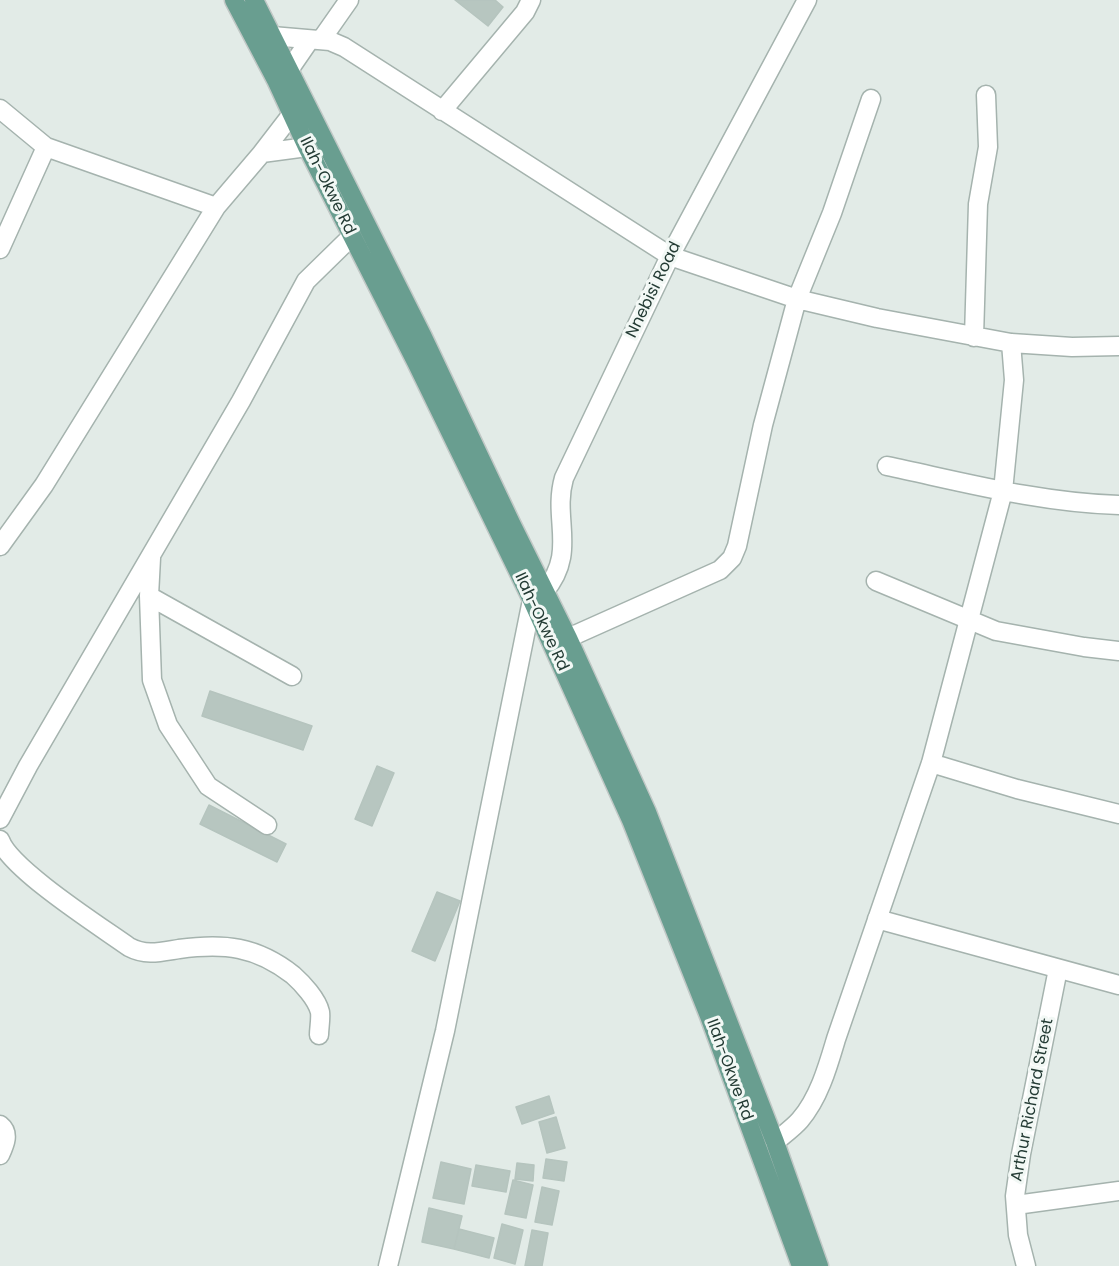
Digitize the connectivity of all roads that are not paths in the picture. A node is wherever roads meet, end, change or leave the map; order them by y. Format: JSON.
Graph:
{"nodes":[{"id":1,"x":234,"y":0,"type":"edge"},
{"id":2,"x":254,"y":0,"type":"edge"},
{"id":3,"x":349,"y":0,"type":"edge"},
{"id":4,"x":531,"y":0,"type":"edge"},
{"id":5,"x":807,"y":0,"type":"edge"},
{"id":6,"x":264,"y":40,"type":"junction"},
{"id":7,"x":315,"y":41,"type":"junction"},
{"id":8,"x":282,"y":75,"type":"junction"},
{"id":9,"x":986,"y":95,"type":"dead end"},
{"id":10,"x":871,"y":99,"type":"dead end"},
{"id":11,"x":0,"y":109,"type":"edge"},
{"id":12,"x":442,"y":111,"type":"junction"},
{"id":13,"x":292,"y":114,"type":"junction"},
{"id":14,"x":46,"y":147,"type":"junction"},
{"id":15,"x":307,"y":147,"type":"junction"},
{"id":16,"x":262,"y":153,"type":"junction"},
{"id":17,"x":216,"y":207,"type":"junction"},
{"id":18,"x":351,"y":237,"type":"junction"},
{"id":19,"x":0,"y":249,"type":"edge"},
{"id":20,"x":670,"y":255,"type":"junction"},
{"id":21,"x":797,"y":299,"type":"junction"},
{"id":22,"x":974,"y":337,"type":"junction"},
{"id":23,"x":1011,"y":343,"type":"junction"},
{"id":24,"x":1119,"y":346,"type":"edge"},
{"id":25,"x":887,"y":466,"type":"dead end"},
{"id":26,"x":1003,"y":491,"type":"junction"},
{"id":27,"x":1119,"y":505,"type":"edge"},
{"id":28,"x":0,"y":546,"type":"edge"},
{"id":29,"x":152,"y":553,"type":"junction"},
{"id":30,"x":876,"y":581,"type":"dead end"},
{"id":31,"x":149,"y":596,"type":"junction"},
{"id":32,"x":538,"y":596,"type":"junction"},
{"id":33,"x":970,"y":620,"type":"junction"},
{"id":34,"x":568,"y":638,"type":"junction"},
{"id":35,"x":1119,"y":651,"type":"edge"},
{"id":36,"x":292,"y":676,"type":"dead end"},
{"id":37,"x":931,"y":763,"type":"junction"},
{"id":38,"x":1119,"y":813,"type":"edge"},
{"id":39,"x":0,"y":819,"type":"edge"},
{"id":40,"x":267,"y":825,"type":"dead end"},
{"id":41,"x":0,"y":840,"type":"edge"},
{"id":42,"x":877,"y":919,"type":"junction"},
{"id":43,"x":1058,"y":969,"type":"junction"},
{"id":44,"x":1119,"y":985,"type":"edge"},
{"id":45,"x":319,"y":1035,"type":"dead end"},
{"id":46,"x":0,"y":1125,"type":"edge"},
{"id":47,"x":775,"y":1142,"type":"junction"},
{"id":48,"x":0,"y":1155,"type":"edge"},
{"id":49,"x":1119,"y":1191,"type":"edge"},
{"id":50,"x":1016,"y":1205,"type":"junction"},
{"id":51,"x":388,"y":1266,"type":"edge"},
{"id":52,"x":801,"y":1266,"type":"edge"},
{"id":53,"x":819,"y":1266,"type":"edge"},
{"id":54,"x":1026,"y":1266,"type":"edge"}],
"edges":[{"from":1,"to":6,"type":"main road"},
{"from":2,"to":6,"type":"main road"},
{"from":3,"to":7,"type":"street"},
{"from":4,"to":12,"type":"street"},
{"from":5,"to":20,"type":"street","name":"Nnebisi Road"},
{"from":6,"to":7,"type":"street"},
{"from":6,"to":8,"type":"main road"},
{"from":7,"to":8,"type":"street"},
{"from":7,"to":12,"type":"street"},
{"from":8,"to":13,"type":"main road","name":"Ilah-Okwe Rd"},
{"from":8,"to":32,"type":"main road"},
{"from":9,"to":22,"type":"street"},
{"from":10,"to":21,"type":"street"},
{"from":11,"to":14,"type":"street"},
{"from":12,"to":20,"type":"street"},
{"from":13,"to":15,"type":"main road","name":"Ilah-Okwe Rd"},
{"from":13,"to":16,"type":"street"},
{"from":14,"to":17,"type":"street"},
{"from":14,"to":19,"type":"street"},
{"from":15,"to":16,"type":"street"},
{"from":15,"to":18,"type":"main road","name":"Ilah-Okwe Rd"},
{"from":16,"to":17,"type":"street"},
{"from":17,"to":28,"type":"street"},
{"from":18,"to":29,"type":"street"},
{"from":18,"to":32,"type":"main road","name":"Ilah-Okwe Rd"},
{"from":20,"to":21,"type":"street"},
{"from":20,"to":32,"type":"street","name":"Nnebisi Road"},
{"from":21,"to":22,"type":"street"},
{"from":21,"to":34,"type":"street"},
{"from":22,"to":23,"type":"street"},
{"from":23,"to":24,"type":"street"},
{"from":23,"to":26,"type":"street"},
{"from":25,"to":26,"type":"street"},
{"from":26,"to":27,"type":"street"},
{"from":26,"to":33,"type":"street"},
{"from":29,"to":31,"type":"street"},
{"from":29,"to":39,"type":"street"},
{"from":30,"to":33,"type":"street"},
{"from":31,"to":36,"type":"street"},
{"from":31,"to":40,"type":"street"},
{"from":32,"to":34,"type":"main road"},
{"from":32,"to":51,"type":"street","name":"Nnebisi Road"},
{"from":32,"to":52,"type":"main road","name":"Ilah-Okwe Rd"},
{"from":33,"to":35,"type":"street"},
{"from":33,"to":37,"type":"street"},
{"from":34,"to":47,"type":"main road"},
{"from":37,"to":38,"type":"street"},
{"from":37,"to":42,"type":"street"},
{"from":41,"to":45,"type":"street"},
{"from":42,"to":43,"type":"street"},
{"from":42,"to":47,"type":"street"},
{"from":43,"to":44,"type":"street"},
{"from":43,"to":50,"type":"street","name":"Arthur Richard Street"},
{"from":46,"to":48,"type":"street"},
{"from":47,"to":53,"type":"main road"},
{"from":49,"to":50,"type":"street"},
{"from":50,"to":54,"type":"street","name":"Arthur Richard Street"}]}
